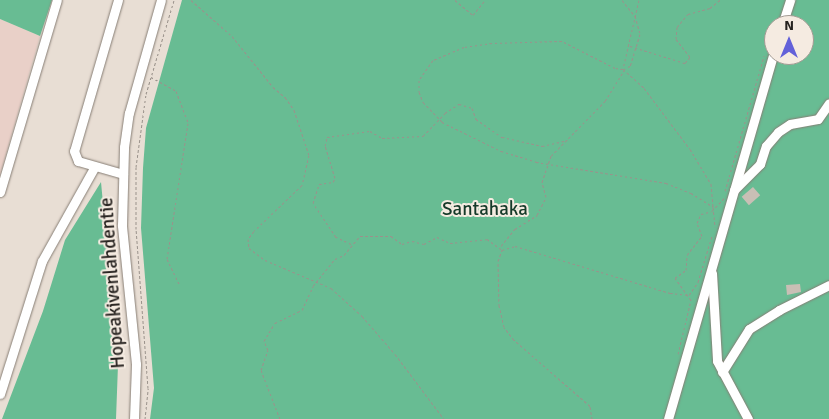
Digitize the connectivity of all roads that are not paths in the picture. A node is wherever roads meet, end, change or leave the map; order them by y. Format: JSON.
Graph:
{"nodes":[{"id":1,"x":57,"y":0,"type":"edge"},
{"id":2,"x":118,"y":0,"type":"edge"},
{"id":3,"x":161,"y":0,"type":"edge"},
{"id":4,"x":790,"y":0,"type":"edge"},
{"id":5,"x":785,"y":15,"type":"edge"},
{"id":6,"x":770,"y":65,"type":"edge"},
{"id":7,"x":829,"y":103,"type":"edge"},
{"id":8,"x":94,"y":168,"type":"junction"},
{"id":9,"x":123,"y":174,"type":"junction"},
{"id":10,"x":0,"y":192,"type":"edge"},
{"id":11,"x":829,"y":285,"type":"edge"},
{"id":12,"x":722,"y":372,"type":"junction"},
{"id":13,"x":0,"y":394,"type":"edge"},
{"id":14,"x":134,"y":419,"type":"edge"},
{"id":15,"x":668,"y":419,"type":"edge"},
{"id":16,"x":748,"y":419,"type":"edge"}],
"edges":[{"from":1,"to":10,"type":"street"},
{"from":2,"to":8,"type":"street"},
{"from":3,"to":9,"type":"street","name":"Hopeakivenlahdentie"},
{"from":4,"to":5,"type":"street"},
{"from":6,"to":15,"type":"street"},
{"from":7,"to":12,"type":"street"},
{"from":8,"to":9,"type":"street"},
{"from":8,"to":13,"type":"street"},
{"from":9,"to":14,"type":"street","name":"Hopeakivenlahdentie"},
{"from":11,"to":12,"type":"street"},
{"from":12,"to":16,"type":"street"}]}
